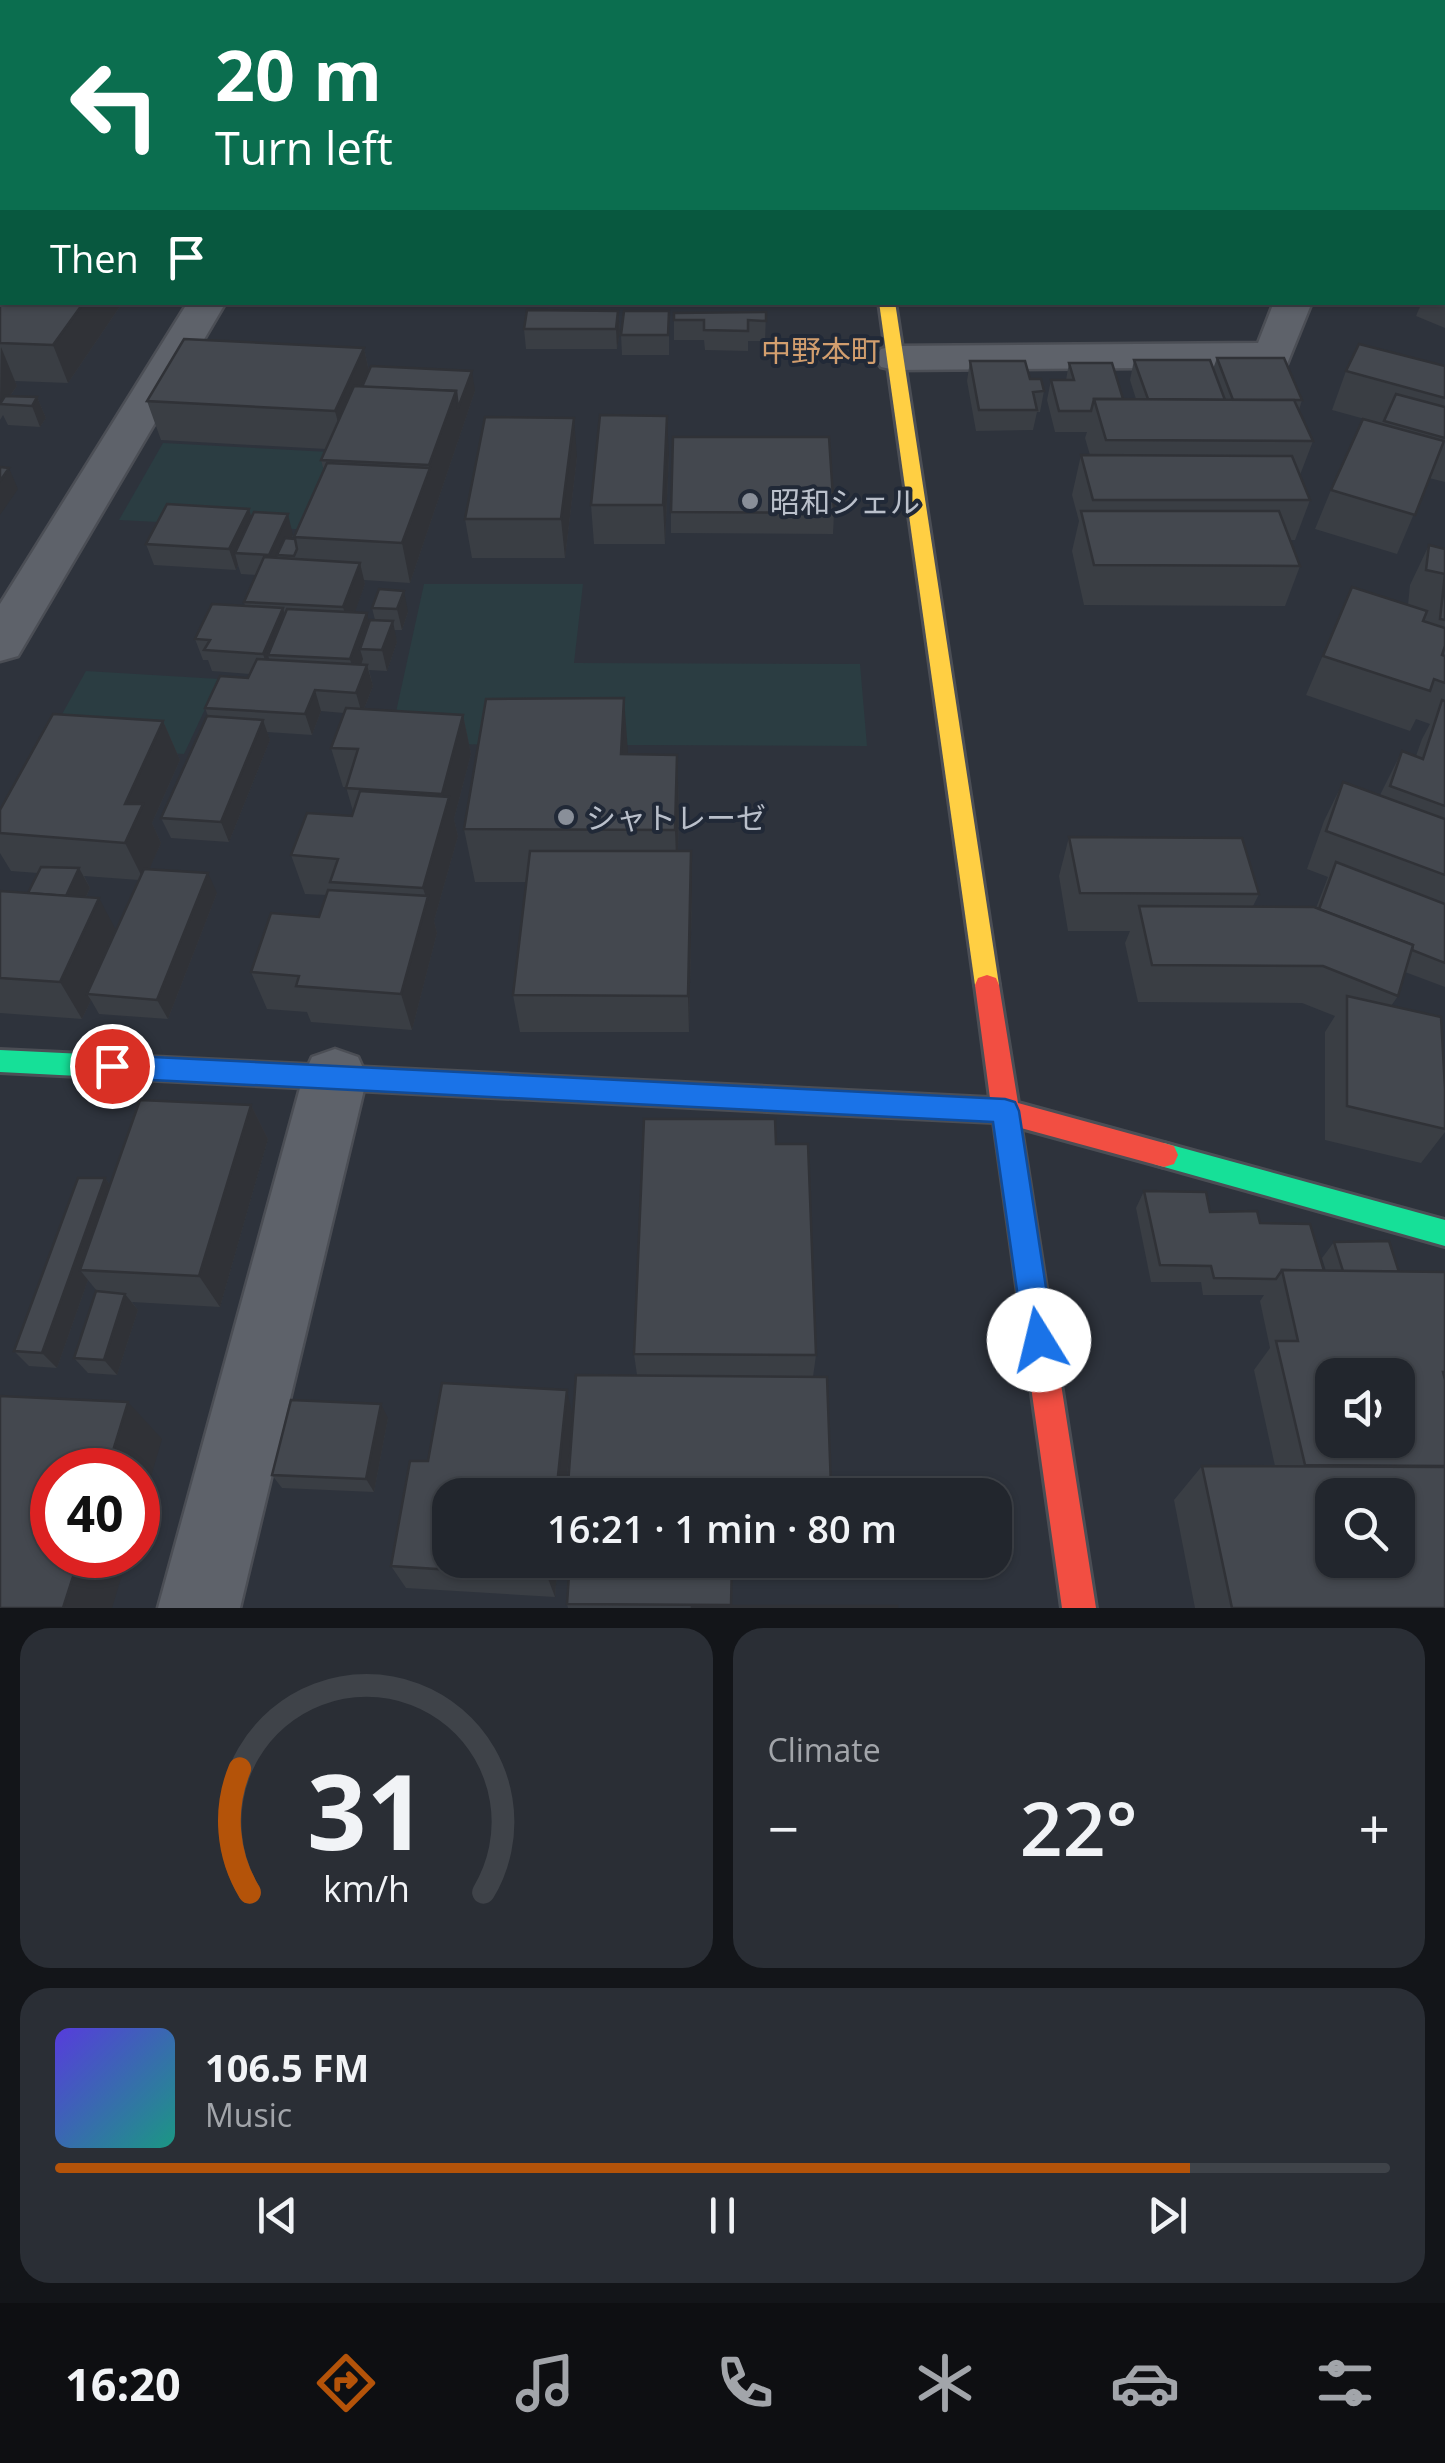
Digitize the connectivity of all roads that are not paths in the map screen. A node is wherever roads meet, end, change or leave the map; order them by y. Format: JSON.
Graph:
{"nodes":[{"id":1,"x":205,"y":305,"type":"edge"},
{"id":2,"x":888,"y":305,"type":"edge"},
{"id":3,"x":1292,"y":305,"type":"edge"},
{"id":4,"x":896,"y":358,"type":"junction"},
{"id":5,"x":0,"y":644,"type":"edge"},
{"id":6,"x":0,"y":1060,"type":"edge"},
{"id":7,"x":334,"y":1078,"type":"junction"},
{"id":8,"x":1005,"y":1111,"type":"junction"},
{"id":9,"x":1445,"y":1233,"type":"edge"},
{"id":10,"x":199,"y":1608,"type":"edge"},
{"id":11,"x":1079,"y":1608,"type":"edge"}],
"edges":[{"from":1,"to":5,"type":"street"},
{"from":2,"to":4,"type":"street"},
{"from":3,"to":4,"type":"street"},
{"from":4,"to":8,"type":"street"},
{"from":6,"to":7,"type":"street"},
{"from":7,"to":8,"type":"street"},
{"from":7,"to":10,"type":"street"},
{"from":8,"to":9,"type":"street"},
{"from":8,"to":11,"type":"street"}]}
